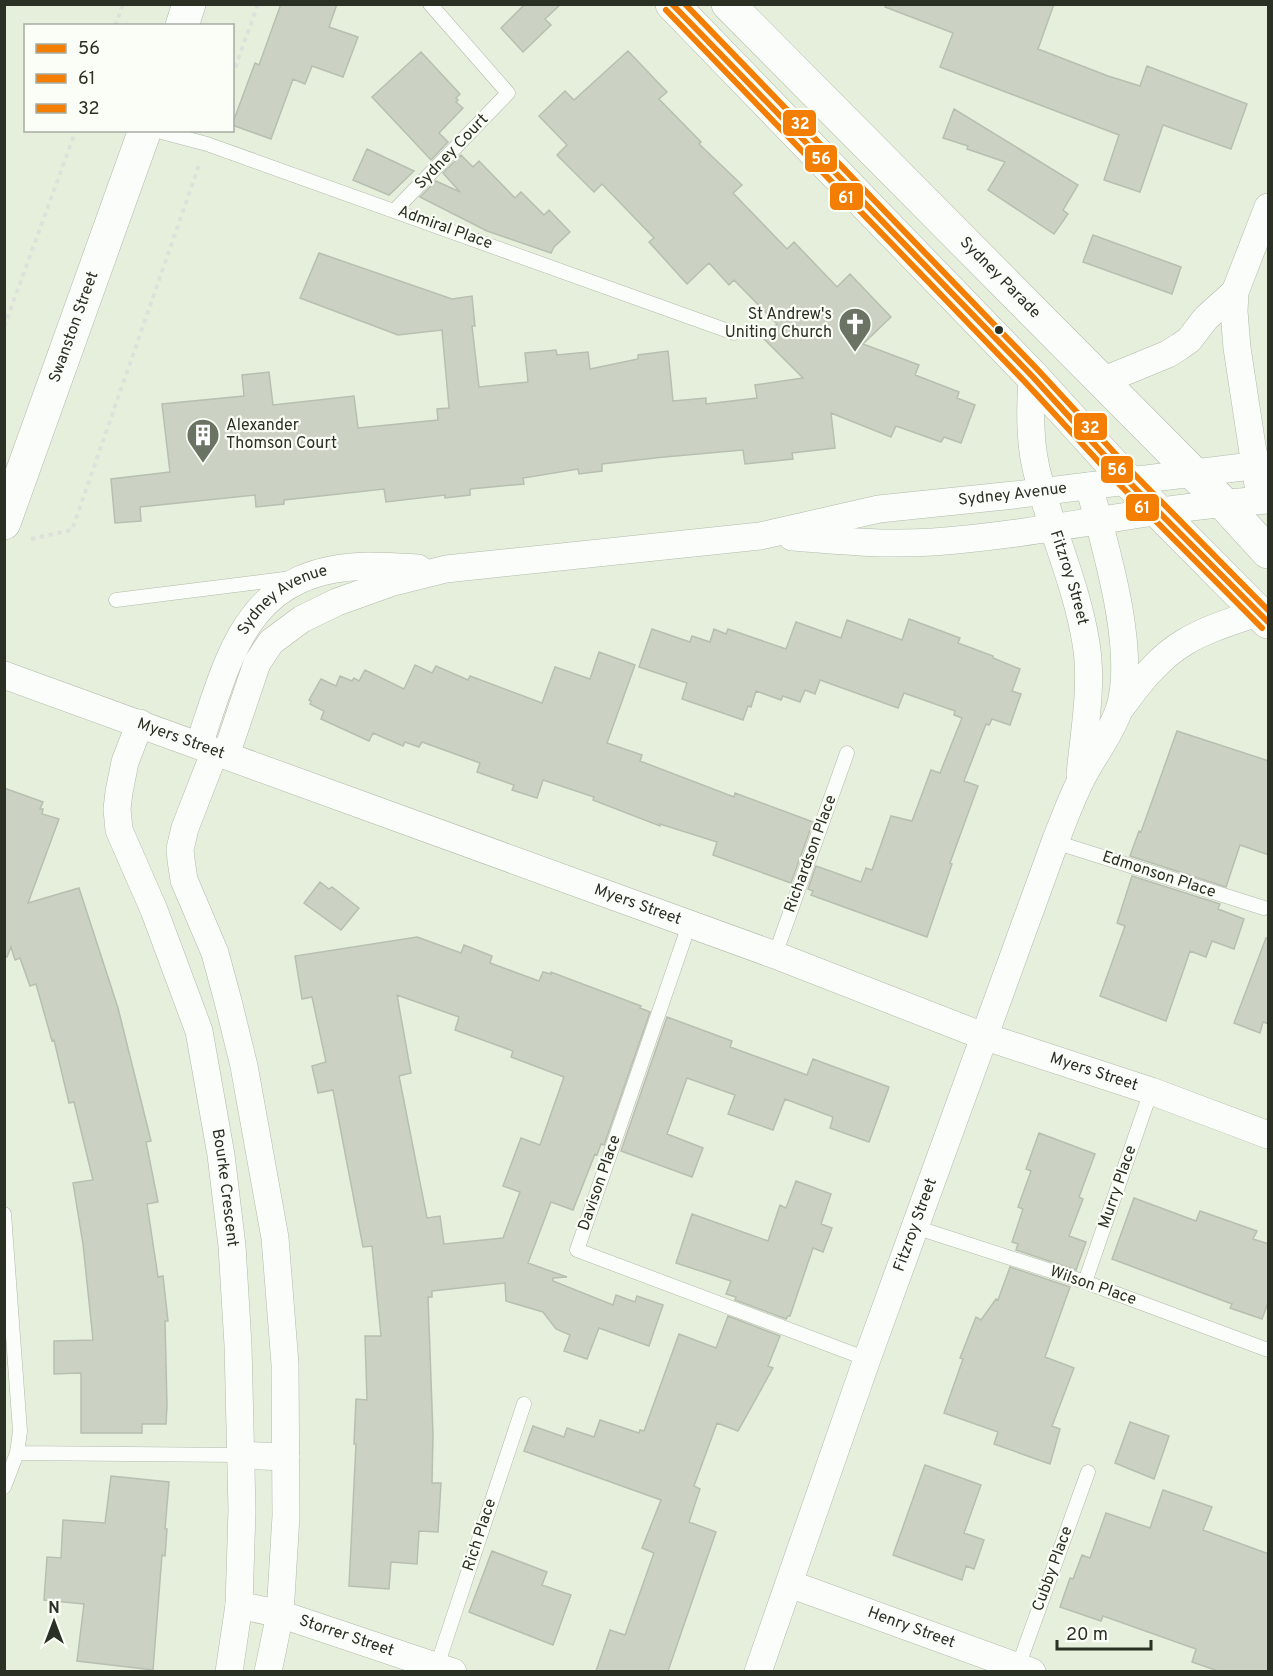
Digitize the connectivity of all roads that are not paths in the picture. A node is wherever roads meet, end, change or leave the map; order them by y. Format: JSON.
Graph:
{"nodes":[{"id":1,"x":189,"y":4,"type":"edge"},
{"id":2,"x":430,"y":4,"type":"edge"},
{"id":3,"x":672,"y":4,"type":"edge"},
{"id":4,"x":728,"y":4,"type":"edge"},
{"id":5,"x":183,"y":24,"type":"edge"},
{"id":6,"x":144,"y":132,"type":"edge"},
{"id":7,"x":162,"y":132,"type":"edge"},
{"id":8,"x":1269,"y":207,"type":"edge"},
{"id":9,"x":395,"y":210,"type":"junction"},
{"id":10,"x":1235,"y":292,"type":"junction"},
{"id":11,"x":734,"y":333,"type":"dead end"},
{"id":12,"x":1032,"y":376,"type":"junction"},
{"id":13,"x":1102,"y":381,"type":"junction"},
{"id":14,"x":1262,"y":465,"type":"edge"},
{"id":15,"x":1193,"y":473,"type":"junction"},
{"id":16,"x":1127,"y":480,"type":"junction"},
{"id":17,"x":1089,"y":486,"type":"junction"},
{"id":18,"x":1042,"y":491,"type":"junction"},
{"id":19,"x":1264,"y":500,"type":"edge"},
{"id":20,"x":1224,"y":504,"type":"junction"},
{"id":21,"x":1159,"y":512,"type":"junction"},
{"id":22,"x":1099,"y":522,"type":"junction"},
{"id":23,"x":1054,"y":528,"type":"junction"},
{"id":24,"x":16,"y":531,"type":"edge"},
{"id":25,"x":760,"y":536,"type":"junction"},
{"id":26,"x":1269,"y":552,"type":"edge"},
{"id":27,"x":446,"y":569,"type":"junction"},
{"id":28,"x":313,"y":576,"type":"junction"},
{"id":29,"x":284,"y":588,"type":"junction"},
{"id":30,"x":116,"y":600,"type":"dead end"},
{"id":31,"x":1264,"y":617,"type":"edge"},
{"id":32,"x":302,"y":619,"type":"junction"},
{"id":33,"x":4,"y":675,"type":"edge"},
{"id":34,"x":1118,"y":711,"type":"junction"},
{"id":35,"x":140,"y":723,"type":"junction"},
{"id":36,"x":213,"y":751,"type":"junction"},
{"id":37,"x":847,"y":753,"type":"dead end"},
{"id":38,"x":1080,"y":782,"type":"junction"},
{"id":39,"x":1055,"y":842,"type":"junction"},
{"id":40,"x":1264,"y":908,"type":"dead end"},
{"id":41,"x":689,"y":925,"type":"junction"},
{"id":42,"x":775,"y":956,"type":"junction"},
{"id":43,"x":984,"y":1036,"type":"junction"},
{"id":44,"x":1151,"y":1092,"type":"junction"},
{"id":45,"x":1269,"y":1135,"type":"edge"},
{"id":46,"x":4,"y":1214,"type":"edge"},
{"id":47,"x":915,"y":1227,"type":"junction"},
{"id":48,"x":1085,"y":1282,"type":"junction"},
{"id":49,"x":1269,"y":1350,"type":"edge"},
{"id":50,"x":867,"y":1359,"type":"junction"},
{"id":51,"x":524,"y":1404,"type":"dead end"},
{"id":52,"x":17,"y":1453,"type":"junction"},
{"id":53,"x":240,"y":1455,"type":"junction"},
{"id":54,"x":285,"y":1457,"type":"junction"},
{"id":55,"x":1088,"y":1472,"type":"dead end"},
{"id":56,"x":4,"y":1487,"type":"edge"},
{"id":57,"x":790,"y":1584,"type":"junction"},
{"id":58,"x":239,"y":1605,"type":"junction"},
{"id":59,"x":280,"y":1614,"type":"junction"},
{"id":60,"x":445,"y":1669,"type":"edge"},
{"id":61,"x":1025,"y":1669,"type":"edge"},
{"id":62,"x":229,"y":1671,"type":"edge"},
{"id":63,"x":268,"y":1671,"type":"edge"},
{"id":64,"x":758,"y":1671,"type":"edge"}],
"edges":[{"from":1,"to":5,"type":"street"},
{"from":2,"to":9,"type":"lane","name":"Sydney Court"},
{"from":3,"to":12,"type":"street"},
{"from":4,"to":13,"type":"street","name":"Sydney Parade"},
{"from":6,"to":24,"type":"street","name":"Swanston Street"},
{"from":7,"to":9,"type":"lane","name":"Admiral Place"},
{"from":8,"to":10,"type":"street"},
{"from":9,"to":11,"type":"lane","name":"Admiral Place"},
{"from":10,"to":13,"type":"street"},
{"from":10,"to":14,"type":"street"},
{"from":12,"to":16,"type":"street"},
{"from":12,"to":18,"type":"street","name":"Fitzroy Street"},
{"from":13,"to":15,"type":"street","name":"Sydney Parade"},
{"from":14,"to":15,"type":"street","name":"Sydney Avenue"},
{"from":14,"to":19,"type":"street"},
{"from":15,"to":16,"type":"street","name":"Sydney Avenue"},
{"from":15,"to":20,"type":"street","name":"Sydney Parade"},
{"from":16,"to":17,"type":"street","name":"Sydney Avenue"},
{"from":16,"to":21,"type":"street"},
{"from":17,"to":18,"type":"street","name":"Sydney Avenue"},
{"from":17,"to":22,"type":"street","name":"Fitzroy Street"},
{"from":18,"to":23,"type":"street","name":"Fitzroy Street"},
{"from":18,"to":25,"type":"street","name":"Sydney Avenue"},
{"from":19,"to":20,"type":"street","name":"Sydney Avenue"},
{"from":20,"to":21,"type":"street","name":"Sydney Avenue"},
{"from":20,"to":26,"type":"street","name":"Sydney Parade"},
{"from":21,"to":22,"type":"street","name":"Sydney Avenue"},
{"from":21,"to":31,"type":"street"},
{"from":22,"to":23,"type":"street","name":"Sydney Avenue"},
{"from":22,"to":34,"type":"street","name":"Fitzroy Street"},
{"from":23,"to":25,"type":"street","name":"Sydney Avenue"},
{"from":23,"to":38,"type":"street","name":"Fitzroy Street"},
{"from":25,"to":27,"type":"street","name":"Sydney Avenue"},
{"from":27,"to":28,"type":"street","name":"Sydney Avenue"},
{"from":27,"to":32,"type":"street","name":"Sydney Avenue"},
{"from":28,"to":29,"type":"street","name":"Sydney Avenue"},
{"from":28,"to":30,"type":"lane"},
{"from":29,"to":32,"type":"street"},
{"from":29,"to":36,"type":"street","name":"Sydney Avenue"},
{"from":31,"to":34,"type":"street","name":"Fitzroy Street"},
{"from":32,"to":36,"type":"street","name":"Sydney Avenue"},
{"from":33,"to":35,"type":"street","name":"Myers Street"},
{"from":34,"to":38,"type":"street","name":"Fitzroy Street"},
{"from":35,"to":36,"type":"street","name":"Myers Street"},
{"from":35,"to":53,"type":"street","name":"Bourke Crescent"},
{"from":36,"to":41,"type":"street","name":"Myers Street"},
{"from":36,"to":54,"type":"street"},
{"from":37,"to":42,"type":"lane","name":"Richardson Place"},
{"from":38,"to":39,"type":"street","name":"Fitzroy Street"},
{"from":39,"to":40,"type":"lane","name":"Edmonson Place"},
{"from":39,"to":43,"type":"street","name":"Fitzroy Street"},
{"from":41,"to":42,"type":"street","name":"Myers Street"},
{"from":41,"to":50,"type":"lane","name":"Davison Place"},
{"from":42,"to":43,"type":"street","name":"Myers Street"},
{"from":43,"to":44,"type":"street","name":"Myers Street"},
{"from":43,"to":47,"type":"street","name":"Fitzroy Street"},
{"from":44,"to":45,"type":"street","name":"Myers Street"},
{"from":44,"to":48,"type":"lane","name":"Murry Place"},
{"from":46,"to":52,"type":"lane"},
{"from":47,"to":48,"type":"lane","name":"Wilson Place"},
{"from":47,"to":50,"type":"street","name":"Fitzroy Street"},
{"from":48,"to":49,"type":"lane","name":"Wilson Place"},
{"from":50,"to":57,"type":"street","name":"Fitzroy Street"},
{"from":51,"to":60,"type":"lane","name":"Rich Place"},
{"from":52,"to":53,"type":"lane"},
{"from":52,"to":56,"type":"lane"},
{"from":53,"to":54,"type":"street"},
{"from":53,"to":58,"type":"street","name":"Bourke Crescent"},
{"from":54,"to":59,"type":"street"},
{"from":55,"to":61,"type":"lane","name":"Cubby Place"},
{"from":57,"to":61,"type":"street","name":"Henry Street"},
{"from":57,"to":64,"type":"street","name":"Fitzroy Street"},
{"from":58,"to":59,"type":"street","name":"Storrer Street"},
{"from":58,"to":62,"type":"street","name":"Bourke Crescent"},
{"from":59,"to":60,"type":"street","name":"Storrer Street"},
{"from":59,"to":63,"type":"street"}]}
